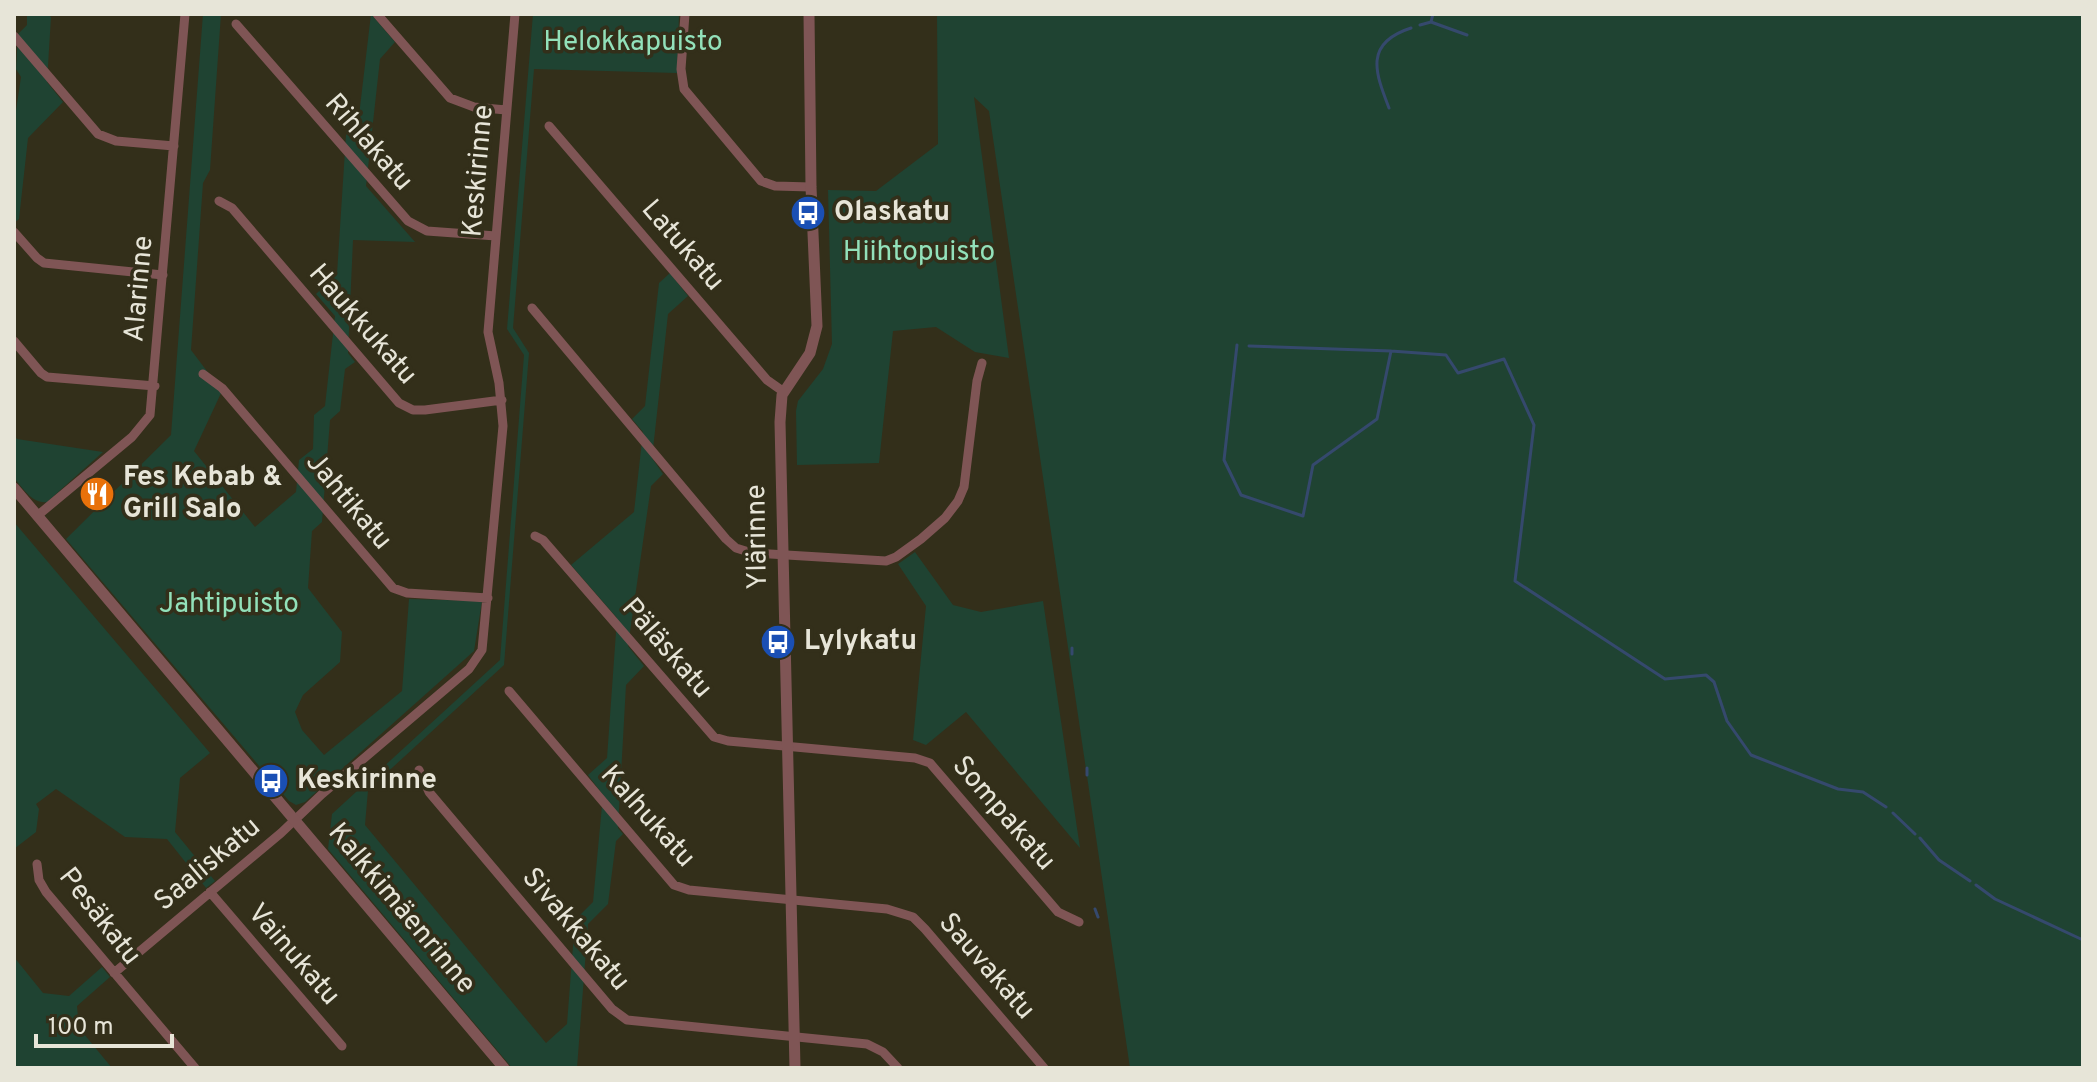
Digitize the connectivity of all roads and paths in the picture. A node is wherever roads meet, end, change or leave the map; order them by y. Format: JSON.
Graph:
{"nodes":[{"id":1,"x":185,"y":14,"type":"edge"},
{"id":2,"x":377,"y":14,"type":"edge"},
{"id":3,"x":515,"y":14,"type":"edge"},
{"id":4,"x":685,"y":14,"type":"edge"},
{"id":5,"x":809,"y":14,"type":"edge"},
{"id":6,"x":236,"y":24,"type":"dead end"},
{"id":7,"x":14,"y":36,"type":"edge"},
{"id":8,"x":506,"y":110,"type":"junction"},
{"id":9,"x":549,"y":126,"type":"dead end"},
{"id":10,"x":174,"y":146,"type":"junction"},
{"id":11,"x":811,"y":187,"type":"junction"},
{"id":12,"x":219,"y":201,"type":"dead end"},
{"id":13,"x":14,"y":232,"type":"edge"},
{"id":14,"x":496,"y":236,"type":"junction"},
{"id":15,"x":163,"y":275,"type":"junction"},
{"id":16,"x":532,"y":308,"type":"dead end"},
{"id":17,"x":14,"y":341,"type":"edge"},
{"id":18,"x":982,"y":363,"type":"dead end"},
{"id":19,"x":203,"y":374,"type":"dead end"},
{"id":20,"x":155,"y":386,"type":"junction"},
{"id":21,"x":784,"y":392,"type":"junction"},
{"id":22,"x":502,"y":400,"type":"junction"},
{"id":23,"x":14,"y":488,"type":"edge"},
{"id":24,"x":37,"y":516,"type":"junction"},
{"id":25,"x":535,"y":536,"type":"dead end"},
{"id":26,"x":783,"y":555,"type":"junction"},
{"id":27,"x":488,"y":598,"type":"junction"},
{"id":28,"x":509,"y":691,"type":"dead end"},
{"id":29,"x":787,"y":746,"type":"junction"},
{"id":30,"x":419,"y":770,"type":"dead end"},
{"id":31,"x":294,"y":821,"type":"junction"},
{"id":32,"x":37,"y":864,"type":"dead end"},
{"id":33,"x":210,"y":892,"type":"junction"},
{"id":34,"x":790,"y":900,"type":"junction"},
{"id":35,"x":1079,"y":922,"type":"dead end"},
{"id":36,"x":114,"y":973,"type":"junction"},
{"id":37,"x":794,"y":1037,"type":"junction"},
{"id":38,"x":342,"y":1046,"type":"dead end"},
{"id":39,"x":195,"y":1068,"type":"edge"},
{"id":40,"x":504,"y":1068,"type":"edge"},
{"id":41,"x":795,"y":1068,"type":"edge"},
{"id":42,"x":898,"y":1068,"type":"edge"},
{"id":43,"x":1044,"y":1068,"type":"edge"}],
"edges":[{"from":1,"to":10,"type":"street","name":"Alarinne"},
{"from":2,"to":8,"type":"street"},
{"from":3,"to":8,"type":"street","name":"Keskirinne"},
{"from":4,"to":11,"type":"street"},
{"from":5,"to":11,"type":"street","name":"Ylärinne"},
{"from":6,"to":14,"type":"street","name":"Rihlakatu"},
{"from":7,"to":10,"type":"street"},
{"from":8,"to":14,"type":"street","name":"Keskirinne"},
{"from":9,"to":21,"type":"street","name":"Latukatu"},
{"from":10,"to":15,"type":"street","name":"Alarinne"},
{"from":11,"to":21,"type":"street","name":"Ylärinne"},
{"from":12,"to":22,"type":"street","name":"Haukkukatu"},
{"from":13,"to":15,"type":"street"},
{"from":14,"to":22,"type":"street","name":"Keskirinne"},
{"from":15,"to":20,"type":"street","name":"Alarinne"},
{"from":16,"to":26,"type":"street"},
{"from":17,"to":20,"type":"street"},
{"from":18,"to":26,"type":"street"},
{"from":19,"to":27,"type":"street","name":"Jahtikatu"},
{"from":20,"to":24,"type":"street","name":"Alarinne"},
{"from":21,"to":26,"type":"street","name":"Ylärinne"},
{"from":22,"to":27,"type":"street","name":"Keskirinne"},
{"from":23,"to":24,"type":"street","name":"Kalkkimäenrinne"},
{"from":24,"to":31,"type":"street","name":"Kalkkimäenrinne"},
{"from":25,"to":29,"type":"street","name":"Päläskatu"},
{"from":26,"to":29,"type":"street","name":"Ylärinne"},
{"from":27,"to":31,"type":"street","name":"Keskirinne"},
{"from":28,"to":34,"type":"street","name":"Kalhukatu"},
{"from":29,"to":34,"type":"street","name":"Ylärinne"},
{"from":29,"to":35,"type":"street","name":"Sompakatu"},
{"from":30,"to":37,"type":"street","name":"Sivakkakatu"},
{"from":31,"to":33,"type":"street","name":"Saaliskatu"},
{"from":31,"to":40,"type":"street","name":"Kalkkimäenrinne"},
{"from":32,"to":36,"type":"street","name":"Pesäkatu"},
{"from":33,"to":36,"type":"street","name":"Saaliskatu"},
{"from":33,"to":38,"type":"street","name":"Vainukatu"},
{"from":34,"to":37,"type":"street","name":"Ylärinne"},
{"from":34,"to":43,"type":"street","name":"Sauvakatu"},
{"from":36,"to":39,"type":"street","name":"Pesäkatu"},
{"from":37,"to":41,"type":"street","name":"Ylärinne"},
{"from":37,"to":42,"type":"street","name":"Sivakkakatu"}]}
